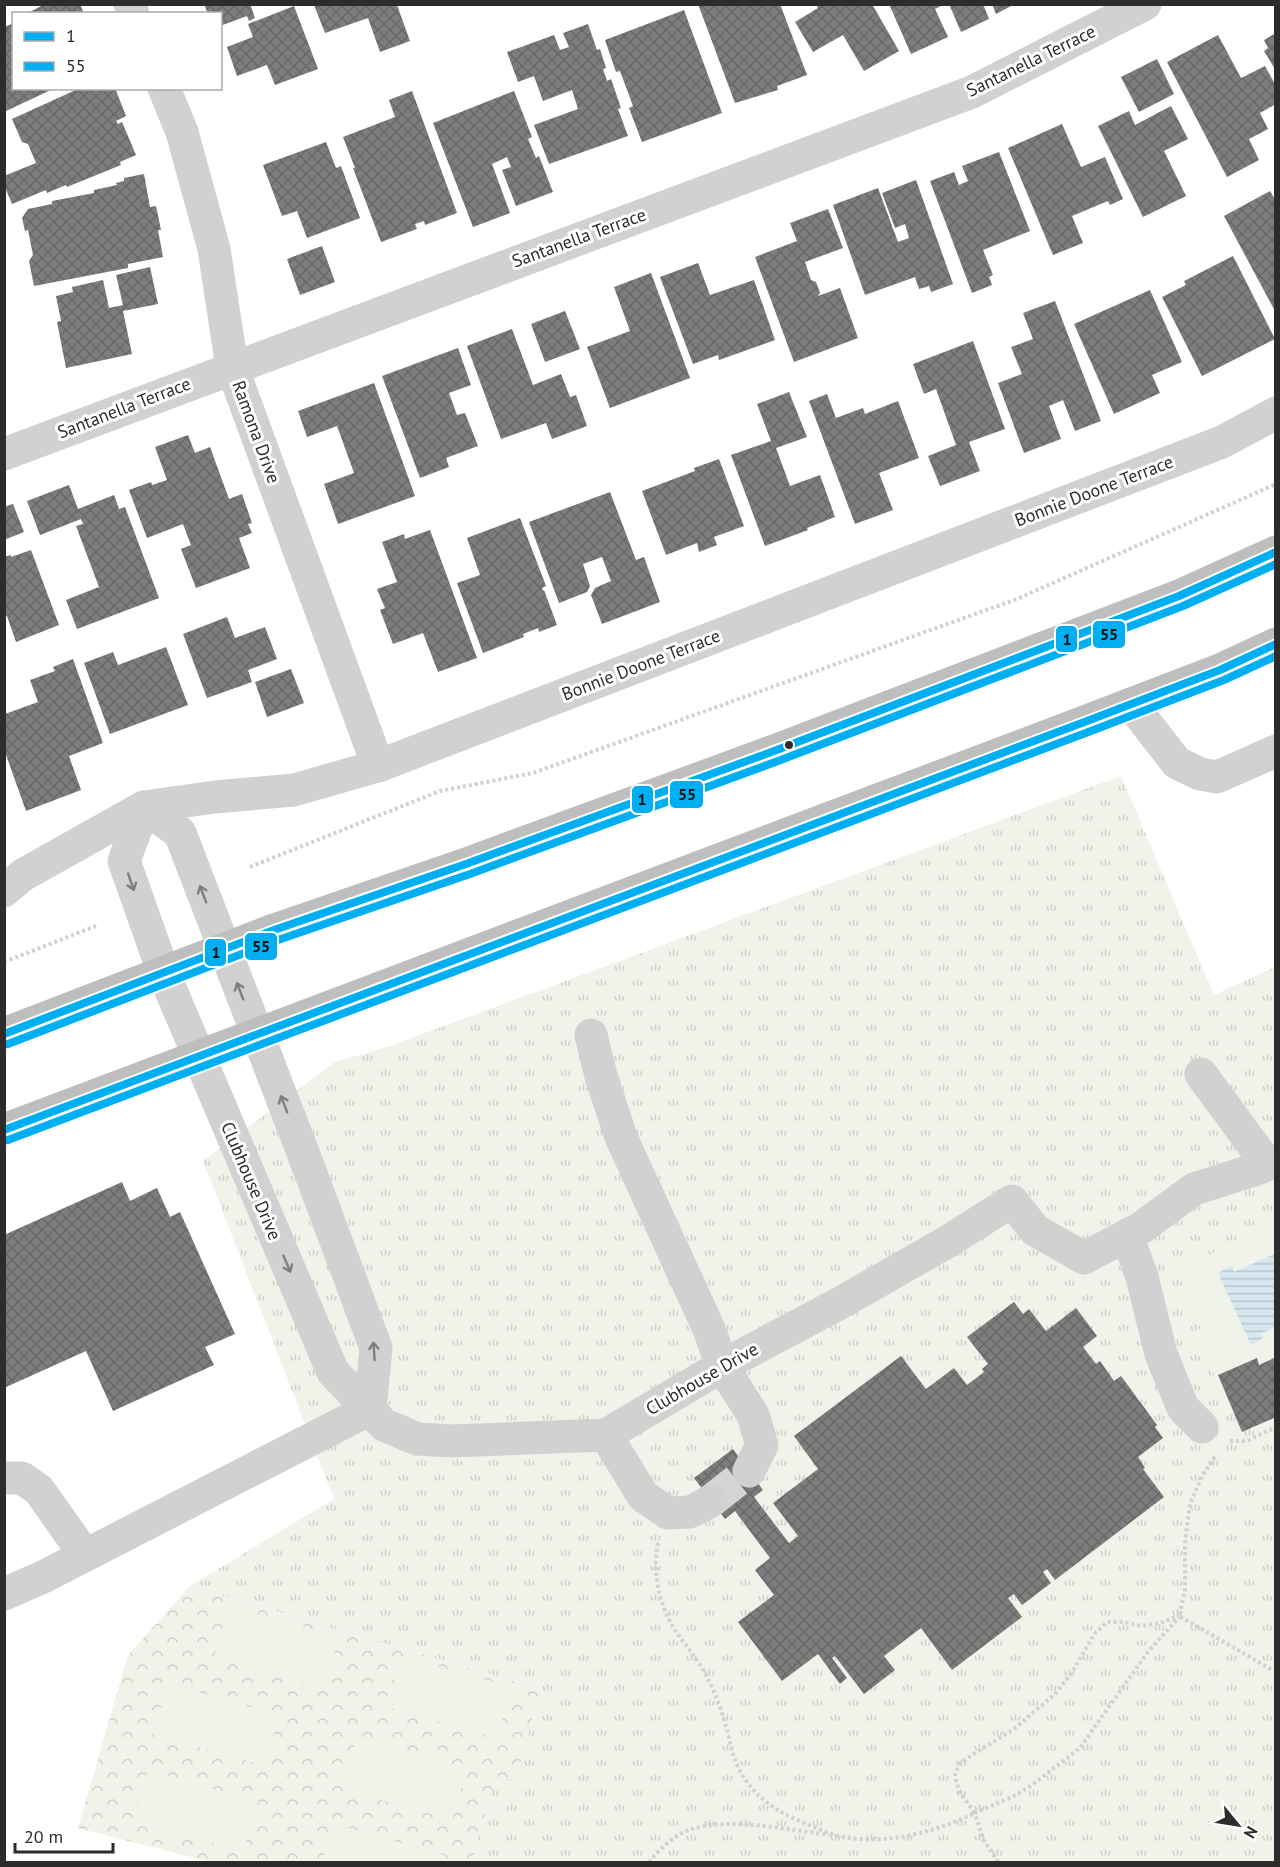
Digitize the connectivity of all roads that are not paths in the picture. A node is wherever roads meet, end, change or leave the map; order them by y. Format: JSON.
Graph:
{"nodes":[{"id":1,"x":1145,"y":4,"type":"edge"},
{"id":2,"x":165,"y":90,"type":"edge"},
{"id":3,"x":232,"y":367,"type":"junction"},
{"id":4,"x":1275,"y":413,"type":"edge"},
{"id":5,"x":4,"y":454,"type":"edge"},
{"id":6,"x":1275,"y":552,"type":"edge"},
{"id":7,"x":1275,"y":644,"type":"edge"},
{"id":8,"x":1131,"y":704,"type":"junction"},
{"id":9,"x":1275,"y":751,"type":"edge"},
{"id":10,"x":378,"y":766,"type":"junction"},
{"id":11,"x":144,"y":807,"type":"junction"},
{"id":12,"x":4,"y":891,"type":"edge"},
{"id":13,"x":224,"y":949,"type":"junction"},
{"id":14,"x":164,"y":974,"type":"junction"},
{"id":15,"x":256,"y":1033,"type":"junction"},
{"id":16,"x":4,"y":1034,"type":"edge"},
{"id":17,"x":591,"y":1035,"type":"dead end"},
{"id":18,"x":198,"y":1056,"type":"junction"},
{"id":19,"x":1201,"y":1074,"type":"dead end"},
{"id":20,"x":4,"y":1130,"type":"edge"},
{"id":21,"x":1271,"y":1162,"type":"edge"},
{"id":22,"x":1127,"y":1235,"type":"junction"},
{"id":23,"x":722,"y":1366,"type":"junction"},
{"id":24,"x":370,"y":1409,"type":"junction"},
{"id":25,"x":606,"y":1435,"type":"junction"},
{"id":26,"x":1215,"y":1442,"type":"road end"},
{"id":27,"x":749,"y":1471,"type":"tunnel mouth"},
{"id":28,"x":4,"y":1478,"type":"edge"},
{"id":29,"x":711,"y":1501,"type":"tunnel mouth"},
{"id":30,"x":85,"y":1556,"type":"junction"},
{"id":31,"x":4,"y":1594,"type":"edge"}],
"edges":[{"from":1,"to":3,"type":"street","name":"Santanella Terrace"},
{"from":2,"to":3,"type":"street","name":"Ramona Drive"},
{"from":3,"to":5,"type":"street","name":"Santanella Terrace"},
{"from":3,"to":10,"type":"street","name":"Ramona Drive"},
{"from":4,"to":10,"type":"street","name":"Bonnie Doone Terrace"},
{"from":6,"to":13,"type":"highway"},
{"from":7,"to":8,"type":"highway"},
{"from":8,"to":9,"type":"street"},
{"from":8,"to":15,"type":"highway"},
{"from":10,"to":11,"type":"street","name":"Bonnie Doone Terrace"},
{"from":11,"to":12,"type":"street","name":"Bonnie Doone Terrace"},
{"from":13,"to":11,"type":"street","one_way":true},
{"from":11,"to":14,"type":"street","name":"Clubhouse Drive","one_way":true},
{"from":13,"to":14,"type":"highway"},
{"from":15,"to":13,"type":"street","one_way":true},
{"from":14,"to":16,"type":"highway"},
{"from":14,"to":18,"type":"street","name":"Clubhouse Drive"},
{"from":15,"to":18,"type":"highway"},
{"from":24,"to":15,"type":"street","one_way":true},
{"from":17,"to":23,"type":"street"},
{"from":18,"to":20,"type":"highway"},
{"from":18,"to":24,"type":"street","name":"Clubhouse Drive","one_way":true},
{"from":19,"to":21,"type":"street"},
{"from":21,"to":22,"type":"street"},
{"from":22,"to":23,"type":"street","name":"Clubhouse Drive"},
{"from":22,"to":26,"type":"street"},
{"from":23,"to":25,"type":"street","name":"Clubhouse Drive"},
{"from":23,"to":27,"type":"street"},
{"from":24,"to":25,"type":"street","name":"Clubhouse Drive"},
{"from":24,"to":30,"type":"street"},
{"from":25,"to":29,"type":"street"},
{"from":28,"to":30,"type":"street"},
{"from":30,"to":31,"type":"street"}]}
